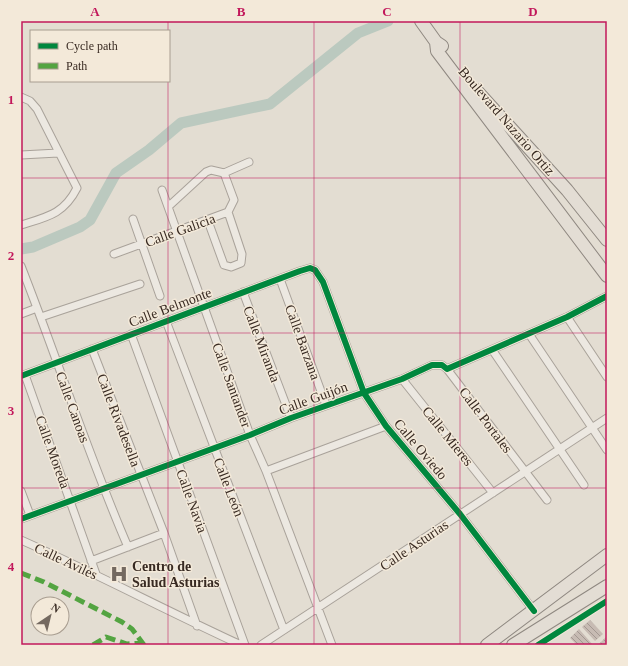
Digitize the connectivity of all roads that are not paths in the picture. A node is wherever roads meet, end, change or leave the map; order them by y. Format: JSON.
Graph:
{"nodes":[{"id":1,"x":422,"y":22,"type":"edge"},
{"id":2,"x":436,"y":42,"type":"junction"},
{"id":3,"x":21,"y":97,"type":"edge"},
{"id":4,"x":58,"y":153,"type":"junction"},
{"id":5,"x":21,"y":155,"type":"edge"},
{"id":6,"x":249,"y":162,"type":"dead end"},
{"id":7,"x":224,"y":173,"type":"junction"},
{"id":8,"x":561,"y":184,"type":"junction"},
{"id":9,"x":162,"y":190,"type":"dead end"},
{"id":10,"x":545,"y":193,"type":"junction"},
{"id":11,"x":169,"y":206,"type":"junction"},
{"id":12,"x":228,"y":212,"type":"junction"},
{"id":13,"x":586,"y":215,"type":"junction"},
{"id":14,"x":133,"y":219,"type":"dead end"},
{"id":15,"x":208,"y":221,"type":"junction"},
{"id":16,"x":21,"y":225,"type":"edge"},
{"id":17,"x":569,"y":226,"type":"junction"},
{"id":18,"x":178,"y":231,"type":"junction"},
{"id":19,"x":607,"y":240,"type":"edge"},
{"id":20,"x":142,"y":244,"type":"junction"},
{"id":21,"x":114,"y":254,"type":"dead end"},
{"id":22,"x":21,"y":266,"type":"edge"},
{"id":23,"x":607,"y":276,"type":"edge"},
{"id":24,"x":280,"y":279,"type":"junction"},
{"id":25,"x":323,"y":282,"type":"joint"},
{"id":26,"x":140,"y":284,"type":"dead end"},
{"id":27,"x":243,"y":292,"type":"junction"},
{"id":28,"x":160,"y":296,"type":"dead end"},
{"id":29,"x":607,"y":296,"type":"edge"},
{"id":30,"x":204,"y":307,"type":"junction"},
{"id":31,"x":37,"y":308,"type":"junction"},
{"id":32,"x":21,"y":314,"type":"edge"},
{"id":33,"x":41,"y":317,"type":"junction"},
{"id":34,"x":567,"y":317,"type":"junction"},
{"id":35,"x":166,"y":321,"type":"junction"},
{"id":36,"x":131,"y":334,"type":"junction"},
{"id":37,"x":529,"y":334,"type":"junction"},
{"id":38,"x":92,"y":349,"type":"junction"},
{"id":39,"x":493,"y":351,"type":"junction"},
{"id":40,"x":57,"y":362,"type":"junction"},
{"id":41,"x":447,"y":369,"type":"junction"},
{"id":42,"x":23,"y":376,"type":"edge"},
{"id":43,"x":607,"y":377,"type":"edge"},
{"id":44,"x":402,"y":379,"type":"junction"},
{"id":45,"x":364,"y":392,"type":"junction"},
{"id":46,"x":326,"y":405,"type":"junction"},
{"id":47,"x":291,"y":418,"type":"junction"},
{"id":48,"x":607,"y":418,"type":"edge"},
{"id":49,"x":386,"y":426,"type":"junction"},
{"id":50,"x":592,"y":428,"type":"junction"},
{"id":51,"x":250,"y":435,"type":"junction"},
{"id":52,"x":214,"y":448,"type":"junction"},
{"id":53,"x":559,"y":450,"type":"junction"},
{"id":54,"x":607,"y":450,"type":"edge"},
{"id":55,"x":177,"y":462,"type":"junction"},
{"id":56,"x":266,"y":471,"type":"junction"},
{"id":57,"x":526,"y":472,"type":"junction"},
{"id":58,"x":140,"y":475,"type":"junction"},
{"id":59,"x":584,"y":484,"type":"dead end"},
{"id":60,"x":103,"y":489,"type":"junction"},
{"id":61,"x":21,"y":491,"type":"edge"},
{"id":62,"x":493,"y":493,"type":"junction"},
{"id":63,"x":547,"y":500,"type":"dead end"},
{"id":64,"x":71,"y":501,"type":"junction"},
{"id":65,"x":460,"y":514,"type":"junction"},
{"id":66,"x":30,"y":515,"type":"junction"},
{"id":67,"x":21,"y":519,"type":"edge"},
{"id":68,"x":164,"y":533,"type":"junction"},
{"id":69,"x":21,"y":540,"type":"edge"},
{"id":70,"x":128,"y":547,"type":"junction"},
{"id":71,"x":607,"y":555,"type":"edge"},
{"id":72,"x":91,"y":561,"type":"junction"},
{"id":73,"x":96,"y":574,"type":"junction"},
{"id":74,"x":607,"y":586,"type":"edge"},
{"id":75,"x":318,"y":609,"type":"junction"},
{"id":76,"x":534,"y":612,"type":"junction"},
{"id":77,"x":197,"y":626,"type":"junction"},
{"id":78,"x":284,"y":630,"type":"junction"},
{"id":79,"x":241,"y":645,"type":"edge"},
{"id":80,"x":245,"y":645,"type":"edge"},
{"id":81,"x":261,"y":645,"type":"edge"},
{"id":82,"x":332,"y":645,"type":"edge"},
{"id":83,"x":487,"y":645,"type":"edge"},
{"id":84,"x":513,"y":645,"type":"edge"}],
"edges":[{"from":1,"to":2,"type":"main road","name":"Boulevard Nazario Ortiz"},
{"from":2,"to":8,"type":"main road","name":"Boulevard Nazario Ortiz"},
{"from":2,"to":10,"type":"main road","name":"Boulevard Nazario Ortiz"},
{"from":3,"to":4,"type":"street"},
{"from":4,"to":5,"type":"street"},
{"from":4,"to":16,"type":"street"},
{"from":6,"to":7,"type":"street"},
{"from":7,"to":11,"type":"street"},
{"from":7,"to":12,"type":"street","name":"Calle Galicia"},
{"from":8,"to":10,"type":"main road","name":"Boulevard Nazario Ortiz"},
{"from":8,"to":13,"type":"main road","name":"Boulevard Nazario Ortiz"},
{"from":9,"to":11,"type":"street","name":"Calle Santander"},
{"from":10,"to":17,"type":"main road","name":"Boulevard Nazario Ortiz"},
{"from":11,"to":18,"type":"street","name":"Calle Santander"},
{"from":12,"to":15,"type":"street","name":"Calle Galicia"},
{"from":12,"to":15,"type":"street"},
{"from":13,"to":17,"type":"main road","name":"Boulevard Nazario Ortiz"},
{"from":13,"to":19,"type":"main road","name":"Boulevard Nazario Ortiz"},
{"from":14,"to":20,"type":"street"},
{"from":15,"to":18,"type":"street","name":"Calle Galicia"},
{"from":17,"to":23,"type":"main road","name":"Boulevard Nazario Ortiz"},
{"from":18,"to":20,"type":"street","name":"Calle Galicia"},
{"from":18,"to":30,"type":"street","name":"Calle Santander"},
{"from":20,"to":21,"type":"street","name":"Calle Galicia"},
{"from":20,"to":28,"type":"street"},
{"from":22,"to":31,"type":"street","name":"Calle Canoas"},
{"from":24,"to":25,"type":"street","name":"Calle Belmonte"},
{"from":24,"to":27,"type":"street","name":"Calle Belmonte"},
{"from":24,"to":46,"type":"street","name":"Calle Barzana"},
{"from":25,"to":45,"type":"street","name":"Calle Oviedo"},
{"from":26,"to":33,"type":"street"},
{"from":27,"to":30,"type":"street","name":"Calle Belmonte"},
{"from":27,"to":47,"type":"street","name":"Calle Miranda"},
{"from":29,"to":34,"type":"street","name":"Calle Guijón"},
{"from":30,"to":35,"type":"street","name":"Calle Belmonte"},
{"from":30,"to":51,"type":"street","name":"Calle Santander"},
{"from":31,"to":32,"type":"street"},
{"from":31,"to":33,"type":"street","name":"Calle Canoas"},
{"from":33,"to":40,"type":"street","name":"Calle Canoas"},
{"from":34,"to":37,"type":"street","name":"Calle Guijón"},
{"from":34,"to":43,"type":"street"},
{"from":35,"to":36,"type":"street","name":"Calle Belmonte"},
{"from":35,"to":52,"type":"street","name":"Calle León"},
{"from":36,"to":38,"type":"street","name":"Calle Belmonte"},
{"from":36,"to":55,"type":"street","name":"Calle Navia"},
{"from":37,"to":39,"type":"street","name":"Calle Guijón"},
{"from":37,"to":50,"type":"street"},
{"from":38,"to":40,"type":"street","name":"Calle Belmonte"},
{"from":38,"to":58,"type":"street","name":"Calle Rivadesella"},
{"from":39,"to":41,"type":"street","name":"Calle Guijón"},
{"from":39,"to":53,"type":"street"},
{"from":40,"to":42,"type":"street","name":"Calle Belmonte"},
{"from":40,"to":60,"type":"street","name":"Calle Canoas"},
{"from":41,"to":44,"type":"street","name":"Calle Guijón"},
{"from":41,"to":57,"type":"street","name":"Calle Portales"},
{"from":42,"to":64,"type":"street","name":"Calle Moreda"},
{"from":44,"to":45,"type":"street","name":"Calle Guijón"},
{"from":44,"to":62,"type":"street","name":"Calle Mieres"},
{"from":45,"to":46,"type":"street","name":"Calle Guijón"},
{"from":45,"to":49,"type":"street","name":"Calle Oviedo"},
{"from":46,"to":47,"type":"street","name":"Calle Guijón"},
{"from":47,"to":51,"type":"street","name":"Calle Guijón"},
{"from":48,"to":50,"type":"street","name":"Calle Asturias"},
{"from":49,"to":56,"type":"street"},
{"from":49,"to":65,"type":"street","name":"Calle Oviedo"},
{"from":50,"to":53,"type":"street","name":"Calle Asturias"},
{"from":50,"to":54,"type":"street"},
{"from":51,"to":52,"type":"street","name":"Calle Guijón"},
{"from":51,"to":56,"type":"street","name":"Calle Santander"},
{"from":52,"to":55,"type":"street","name":"Calle Guijón"},
{"from":52,"to":78,"type":"street","name":"Calle León"},
{"from":53,"to":57,"type":"street","name":"Calle Asturias"},
{"from":53,"to":59,"type":"street"},
{"from":55,"to":58,"type":"street","name":"Calle Guijón"},
{"from":55,"to":80,"type":"street","name":"Calle Navia"},
{"from":56,"to":75,"type":"street","name":"Calle Santander"},
{"from":57,"to":62,"type":"street","name":"Calle Asturias"},
{"from":57,"to":63,"type":"street","name":"Calle Portales"},
{"from":58,"to":60,"type":"street","name":"Calle Guijón"},
{"from":58,"to":68,"type":"street","name":"Calle Rivadesella"},
{"from":60,"to":64,"type":"street","name":"Calle Guijón"},
{"from":60,"to":70,"type":"street","name":"Calle Canoas"},
{"from":61,"to":66,"type":"street"},
{"from":62,"to":65,"type":"street","name":"Calle Asturias"},
{"from":64,"to":66,"type":"street","name":"Calle Guijón"},
{"from":64,"to":72,"type":"street","name":"Calle Moreda"},
{"from":65,"to":75,"type":"street","name":"Calle Asturias"},
{"from":65,"to":76,"type":"street","name":"Calle Oviedo"},
{"from":66,"to":67,"type":"street","name":"Calle Guijón"},
{"from":68,"to":70,"type":"street"},
{"from":68,"to":77,"type":"street","name":"Calle Rivadesella"},
{"from":69,"to":73,"type":"street","name":"Calle Avilés"},
{"from":70,"to":72,"type":"street"},
{"from":71,"to":76,"type":"main road"},
{"from":72,"to":73,"type":"street","name":"Calle Moreda"},
{"from":73,"to":77,"type":"street","name":"Calle Avilés"},
{"from":74,"to":84,"type":"main road"},
{"from":75,"to":78,"type":"street","name":"Calle Asturias"},
{"from":75,"to":82,"type":"street","name":"Calle Santander"},
{"from":76,"to":83,"type":"main road"},
{"from":77,"to":79,"type":"street","name":"Calle Avilés"},
{"from":78,"to":81,"type":"street","name":"Calle Asturias"}]}
